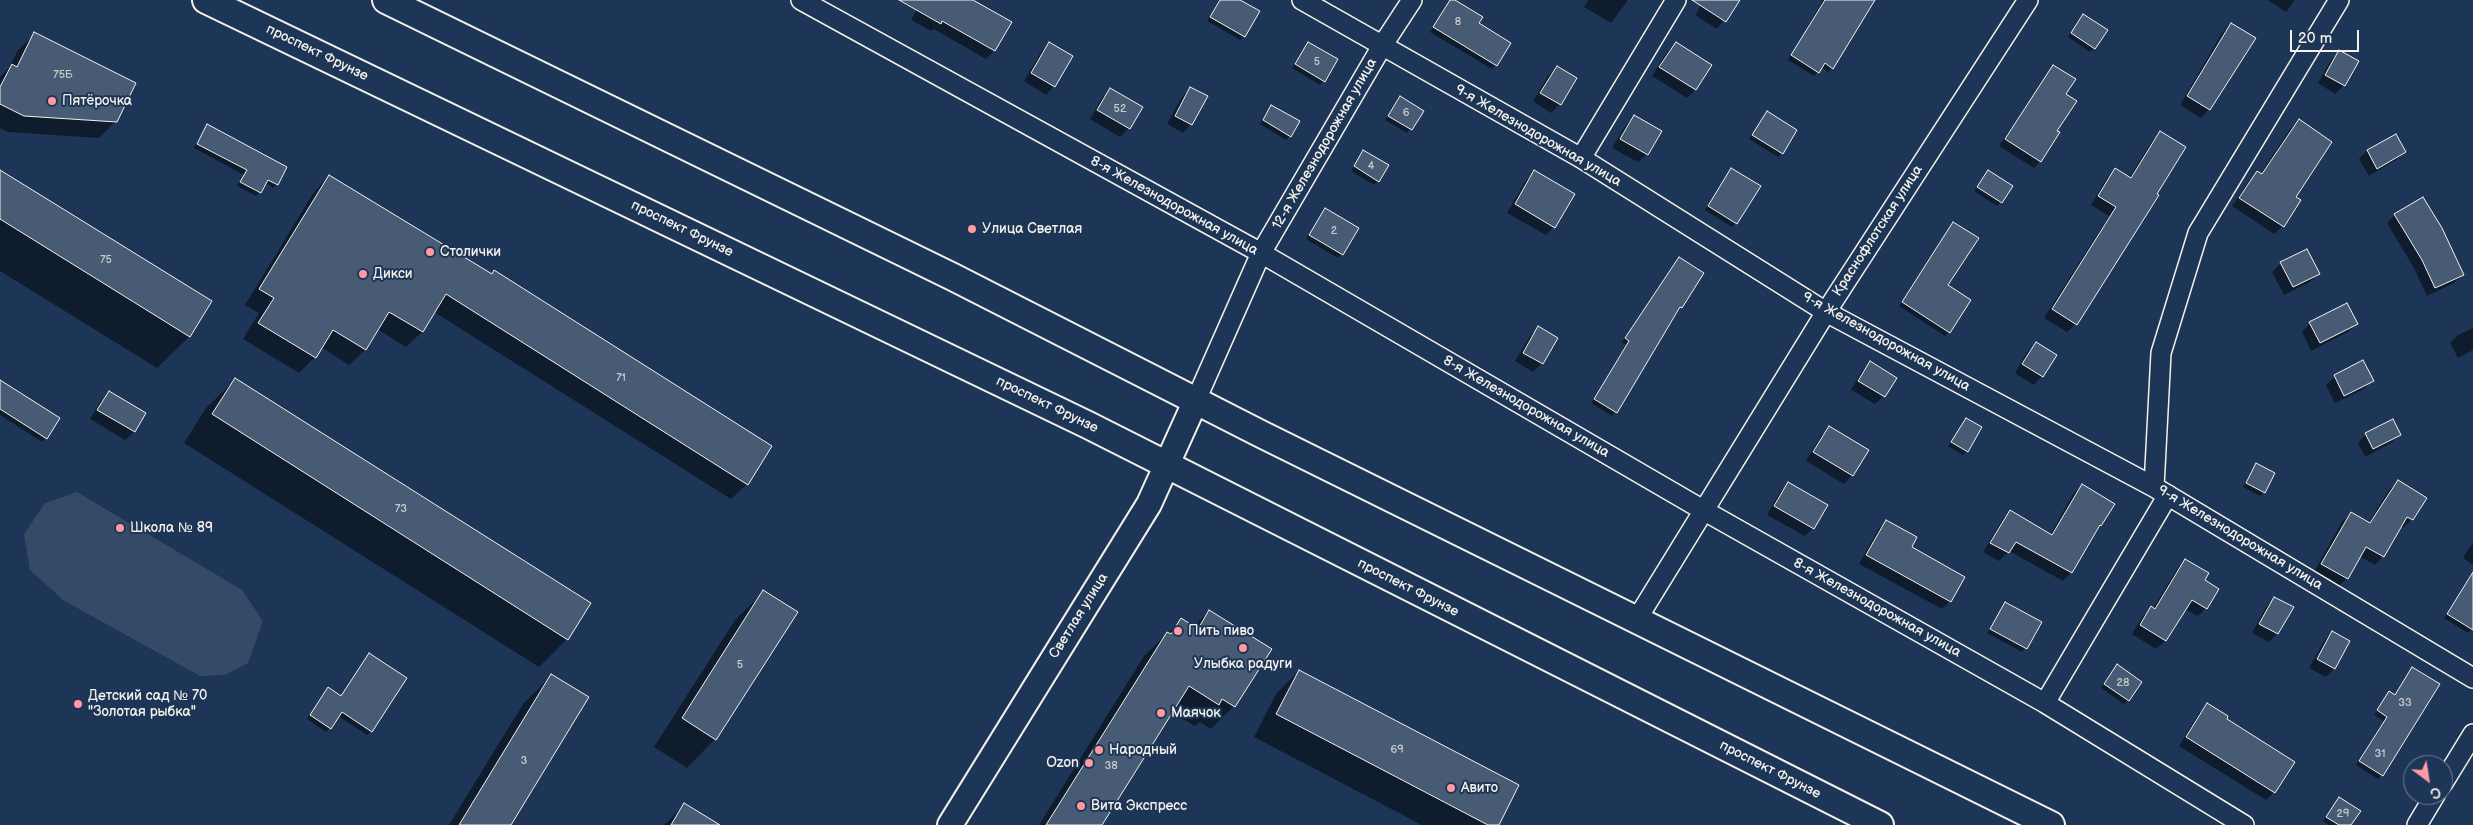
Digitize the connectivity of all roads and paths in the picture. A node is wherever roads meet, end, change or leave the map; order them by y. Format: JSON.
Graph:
{"nodes":[{"id":1,"x":206,"y":0,"type":"edge"},
{"id":2,"x":386,"y":0,"type":"edge"},
{"id":3,"x":800,"y":0,"type":"edge"},
{"id":4,"x":1302,"y":0,"type":"edge"},
{"id":5,"x":1412,"y":0,"type":"edge"},
{"id":6,"x":1676,"y":0,"type":"edge"},
{"id":7,"x":2028,"y":0,"type":"edge"},
{"id":8,"x":2339,"y":0,"type":"edge"},
{"id":9,"x":1382,"y":46,"type":"junction"},
{"id":10,"x":1580,"y":158,"type":"junction"},
{"id":11,"x":1261,"y":253,"type":"junction"},
{"id":12,"x":1826,"y":312,"type":"junction"},
{"id":13,"x":1196,"y":400,"type":"junction"},
{"id":14,"x":1166,"y":465,"type":"junction"},
{"id":15,"x":2161,"y":491,"type":"junction"},
{"id":16,"x":1703,"y":510,"type":"junction"},
{"id":17,"x":1637,"y":619,"type":"junction"},
{"id":18,"x":2473,"y":678,"type":"edge"},
{"id":19,"x":2046,"y":703,"type":"junction"},
{"id":20,"x":2473,"y":734,"type":"edge"},
{"id":21,"x":2453,"y":767,"type":"edge"},
{"id":22,"x":2429,"y":805,"type":"edge"},
{"id":23,"x":950,"y":825,"type":"edge"},
{"id":24,"x":1880,"y":825,"type":"edge"},
{"id":25,"x":2051,"y":825,"type":"edge"},
{"id":26,"x":2244,"y":825,"type":"edge"},
{"id":27,"x":2417,"y":825,"type":"edge"}],
"edges":[{"from":1,"to":14,"type":"main road","name":"проспект Фрунзе"},
{"from":2,"to":13,"type":"main road"},
{"from":3,"to":11,"type":"street","name":"8-я Железнодорожная улица"},
{"from":4,"to":9,"type":"street","name":"9-я Железнодорожная улица"},
{"from":5,"to":9,"type":"street","name":"12-я Железнодорожная улица"},
{"from":6,"to":10,"type":"street"},
{"from":7,"to":12,"type":"street","name":"Краснофлотская улица"},
{"from":8,"to":15,"type":"street"},
{"from":9,"to":10,"type":"street","name":"9-я Железнодорожная улица"},
{"from":9,"to":11,"type":"street","name":"12-я Железнодорожная улица"},
{"from":10,"to":12,"type":"street","name":"9-я Железнодорожная улица"},
{"from":11,"to":13,"type":"street","name":"12-я Железнодорожная улица"},
{"from":11,"to":16,"type":"street","name":"8-я Железнодорожная улица"},
{"from":12,"to":15,"type":"street","name":"9-я Железнодорожная улица"},
{"from":12,"to":16,"type":"street","name":"Краснофлотская улица"},
{"from":13,"to":14,"type":"street","name":"Светлая улица"},
{"from":13,"to":17,"type":"main road"},
{"from":14,"to":23,"type":"street","name":"Светлая улица"},
{"from":14,"to":24,"type":"main road","name":"проспект Фрунзе"},
{"from":15,"to":18,"type":"street","name":"9-я Железнодорожная улица"},
{"from":15,"to":19,"type":"street"},
{"from":16,"to":17,"type":"street","name":"Краснофлотская улица"},
{"from":16,"to":19,"type":"street","name":"8-я Железнодорожная улица"},
{"from":17,"to":25,"type":"main road"},
{"from":19,"to":26,"type":"street","name":"8-я Железнодорожная улица"},
{"from":20,"to":21,"type":"street"},
{"from":22,"to":27,"type":"street"}]}
